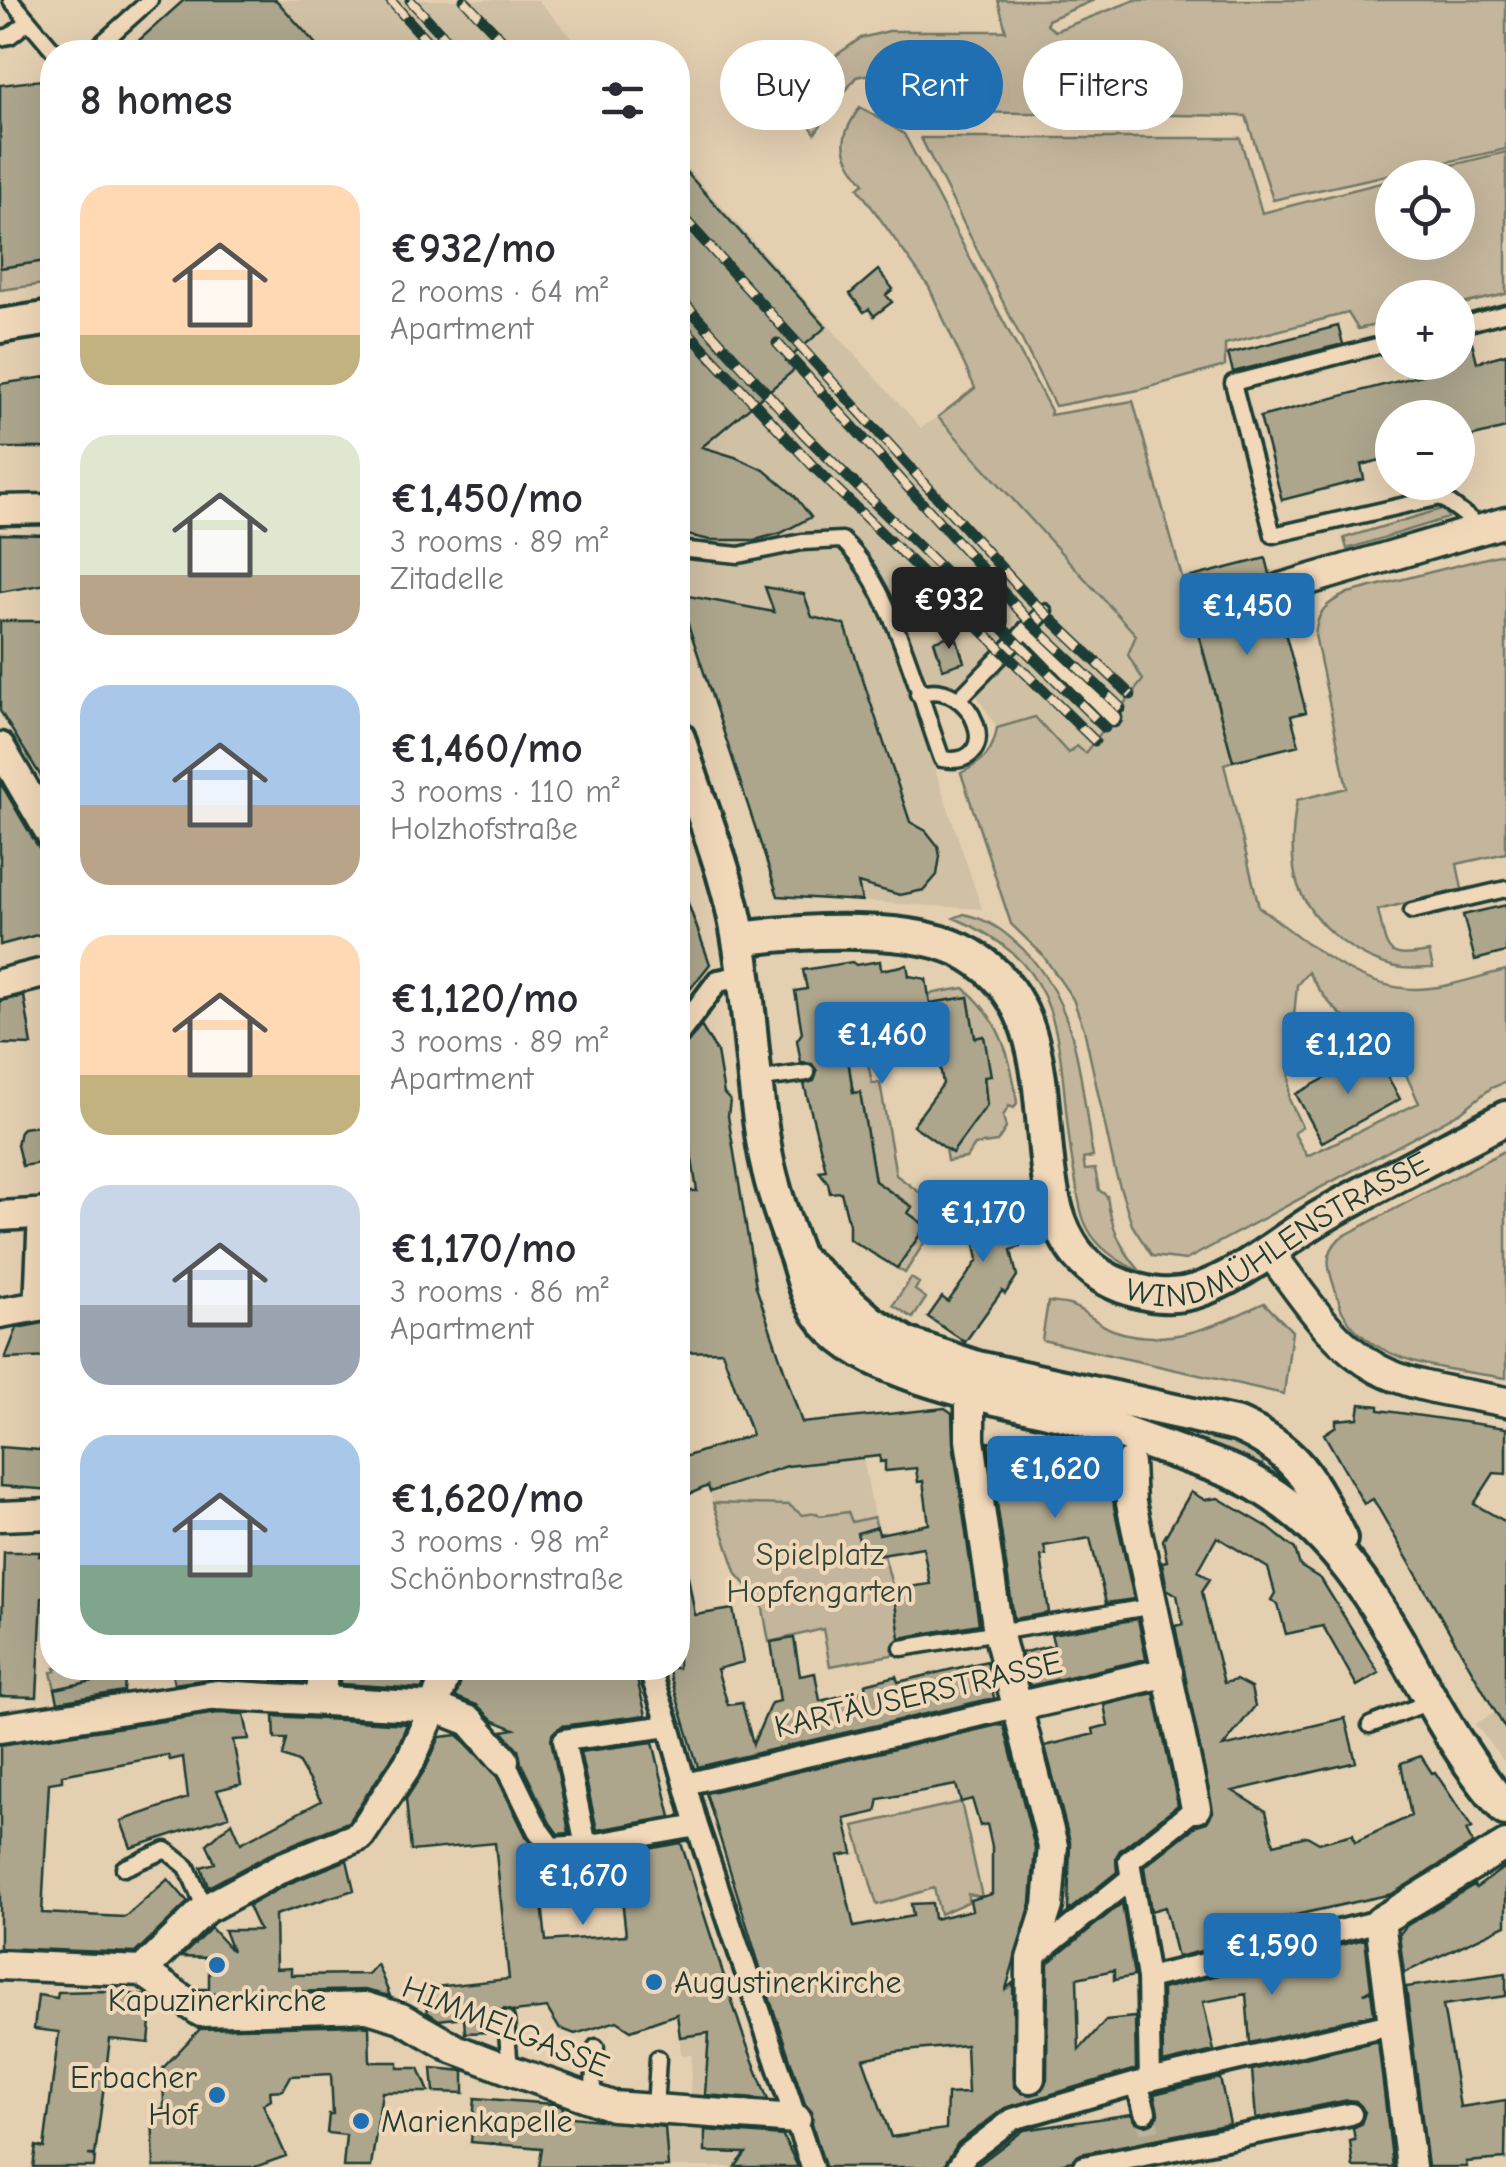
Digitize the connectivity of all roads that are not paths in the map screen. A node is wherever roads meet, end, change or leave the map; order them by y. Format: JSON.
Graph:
{"nodes":[{"id":1,"x":11,"y":0,"type":"edge"},
{"id":2,"x":150,"y":0,"type":"edge"},
{"id":3,"x":29,"y":21,"type":"junction"},
{"id":4,"x":0,"y":38,"type":"edge"},
{"id":5,"x":45,"y":40,"type":"edge"},
{"id":6,"x":105,"y":40,"type":"edge"},
{"id":7,"x":1506,"y":313,"type":"edge"},
{"id":8,"x":40,"y":320,"type":"edge"},
{"id":9,"x":1475,"y":321,"type":"edge"},
{"id":10,"x":0,"y":326,"type":"edge"},
{"id":11,"x":1375,"y":346,"type":"edge"},
{"id":12,"x":40,"y":509,"type":"edge"},
{"id":13,"x":0,"y":510,"type":"edge"},
{"id":14,"x":1494,"y":526,"type":"edge"},
{"id":15,"x":690,"y":551,"type":"edge"},
{"id":16,"x":1280,"y":588,"type":"dead end"},
{"id":17,"x":1044,"y":612,"type":"dead end"},
{"id":18,"x":1026,"y":629,"type":"junction"},
{"id":19,"x":918,"y":694,"type":"junction"},
{"id":20,"x":958,"y":700,"type":"junction"},
{"id":21,"x":1113,"y":718,"type":"dead end"},
{"id":22,"x":0,"y":747,"type":"edge"},
{"id":23,"x":690,"y":778,"type":"edge"},
{"id":24,"x":40,"y":815,"type":"edge"},
{"id":25,"x":1506,"y":889,"type":"edge"},
{"id":26,"x":1412,"y":911,"type":"dead end"},
{"id":27,"x":739,"y":939,"type":"junction"},
{"id":28,"x":40,"y":974,"type":"edge"},
{"id":29,"x":743,"y":976,"type":"junction"},
{"id":30,"x":0,"y":984,"type":"edge"},
{"id":31,"x":690,"y":1018,"type":"edge"},
{"id":32,"x":806,"y":1073,"type":"dead end"},
{"id":33,"x":754,"y":1080,"type":"junction"},
{"id":34,"x":1506,"y":1118,"type":"edge"},
{"id":35,"x":40,"y":1214,"type":"edge"},
{"id":36,"x":0,"y":1216,"type":"edge"},
{"id":37,"x":1268,"y":1250,"type":"junction"},
{"id":38,"x":40,"y":1306,"type":"edge"},
{"id":39,"x":0,"y":1313,"type":"edge"},
{"id":40,"x":975,"y":1379,"type":"junction"},
{"id":41,"x":1506,"y":1402,"type":"edge"},
{"id":42,"x":1130,"y":1464,"type":"dead end"},
{"id":43,"x":40,"y":1514,"type":"edge"},
{"id":44,"x":0,"y":1516,"type":"edge"},
{"id":45,"x":1363,"y":1583,"type":"junction"},
{"id":46,"x":1155,"y":1606,"type":"junction"},
{"id":47,"x":998,"y":1632,"type":"junction"},
{"id":48,"x":902,"y":1648,"type":"dead end"},
{"id":49,"x":1168,"y":1672,"type":"junction"},
{"id":50,"x":322,"y":1680,"type":"edge"},
{"id":51,"x":444,"y":1680,"type":"edge"},
{"id":52,"x":653,"y":1680,"type":"edge"},
{"id":53,"x":321,"y":1700,"type":"junction"},
{"id":54,"x":1432,"y":1701,"type":"junction"},
{"id":55,"x":434,"y":1707,"type":"junction"},
{"id":56,"x":1016,"y":1707,"type":"junction"},
{"id":57,"x":1370,"y":1725,"type":"dead end"},
{"id":58,"x":669,"y":1726,"type":"junction"},
{"id":59,"x":0,"y":1728,"type":"edge"},
{"id":60,"x":504,"y":1760,"type":"joint"},
{"id":61,"x":685,"y":1784,"type":"junction"},
{"id":62,"x":1196,"y":1808,"type":"joint"},
{"id":63,"x":1506,"y":1809,"type":"edge"},
{"id":64,"x":696,"y":1826,"type":"junction"},
{"id":65,"x":1506,"y":1845,"type":"edge"},
{"id":66,"x":586,"y":1846,"type":"junction"},
{"id":67,"x":124,"y":1868,"type":"dead end"},
{"id":68,"x":1130,"y":1879,"type":"junction"},
{"id":69,"x":205,"y":1909,"type":"junction"},
{"id":70,"x":1380,"y":1921,"type":"junction"},
{"id":71,"x":1031,"y":1959,"type":"junction"},
{"id":72,"x":0,"y":1964,"type":"edge"},
{"id":73,"x":142,"y":1971,"type":"junction"},
{"id":74,"x":1148,"y":1978,"type":"junction"},
{"id":75,"x":506,"y":2019,"type":"dead end"},
{"id":76,"x":1391,"y":2024,"type":"junction"},
{"id":77,"x":596,"y":2048,"type":"dead end"},
{"id":78,"x":658,"y":2058,"type":"dead end"},
{"id":79,"x":510,"y":2070,"type":"junction"},
{"id":80,"x":1030,"y":2078,"type":"joint"},
{"id":81,"x":1144,"y":2082,"type":"junction"},
{"id":82,"x":592,"y":2100,"type":"junction"},
{"id":83,"x":655,"y":2110,"type":"junction"},
{"id":84,"x":1145,"y":2112,"type":"tunnel mouth"},
{"id":85,"x":1031,"y":2114,"type":"junction"},
{"id":86,"x":1350,"y":2114,"type":"dead end"},
{"id":87,"x":796,"y":2119,"type":"junction"},
{"id":88,"x":812,"y":2167,"type":"edge"},
{"id":89,"x":958,"y":2167,"type":"edge"},
{"id":90,"x":1084,"y":2167,"type":"edge"},
{"id":91,"x":1412,"y":2167,"type":"edge"}],
"edges":[{"from":1,"to":3,"type":"lane"},
{"from":2,"to":6,"type":"lane"},
{"from":3,"to":4,"type":"lane"},
{"from":3,"to":5,"type":"lane"},
{"from":7,"to":9,"type":"lane"},
{"from":8,"to":10,"type":"street"},
{"from":11,"to":14,"type":"lane"},
{"from":12,"to":13,"type":"street"},
{"from":14,"to":16,"type":"street"},
{"from":15,"to":19,"type":"lane"},
{"from":17,"to":18,"type":"lane"},
{"from":18,"to":20,"type":"lane"},
{"from":18,"to":21,"type":"lane"},
{"from":19,"to":20,"type":"lane"},
{"from":19,"to":20,"type":"lane"},
{"from":22,"to":24,"type":"street"},
{"from":23,"to":27,"type":"street"},
{"from":25,"to":26,"type":"lane"},
{"from":27,"to":29,"type":"street"},
{"from":27,"to":37,"type":"street","name":"WINDMÜHLENSTRASSE"},
{"from":28,"to":30,"type":"street"},
{"from":29,"to":31,"type":"street"},
{"from":29,"to":33,"type":"street"},
{"from":32,"to":33,"type":"lane"},
{"from":33,"to":40,"type":"street"},
{"from":34,"to":37,"type":"street","name":"WINDMÜHLENSTRASSE"},
{"from":35,"to":36,"type":"street"},
{"from":37,"to":41,"type":"street"},
{"from":38,"to":39,"type":"street"},
{"from":40,"to":45,"type":"street"},
{"from":40,"to":45,"type":"street"},
{"from":40,"to":47,"type":"street"},
{"from":42,"to":46,"type":"street"},
{"from":43,"to":44,"type":"street"},
{"from":45,"to":54,"type":"street"},
{"from":46,"to":47,"type":"lane"},
{"from":46,"to":49,"type":"street"},
{"from":47,"to":48,"type":"lane"},
{"from":47,"to":56,"type":"street"},
{"from":49,"to":56,"type":"street","name":"KARTÄUSERSTRASSE"},
{"from":49,"to":62,"type":"street"},
{"from":50,"to":53,"type":"street"},
{"from":51,"to":55,"type":"street"},
{"from":52,"to":58,"type":"street"},
{"from":53,"to":55,"type":"street"},
{"from":53,"to":59,"type":"street"},
{"from":54,"to":57,"type":"lane"},
{"from":54,"to":63,"type":"street"},
{"from":55,"to":60,"type":"street"},
{"from":55,"to":69,"type":"street"},
{"from":56,"to":61,"type":"street","name":"KARTÄUSERSTRASSE"},
{"from":56,"to":71,"type":"street"},
{"from":58,"to":61,"type":"street"},
{"from":58,"to":66,"type":"street"},
{"from":60,"to":66,"type":"street"},
{"from":61,"to":64,"type":"street"},
{"from":62,"to":68,"type":"street"},
{"from":64,"to":66,"type":"street"},
{"from":64,"to":87,"type":"street"},
{"from":65,"to":70,"type":"street"},
{"from":67,"to":69,"type":"lane"},
{"from":68,"to":71,"type":"street"},
{"from":68,"to":74,"type":"street"},
{"from":69,"to":73,"type":"street"},
{"from":70,"to":74,"type":"street"},
{"from":70,"to":76,"type":"street"},
{"from":71,"to":80,"type":"street"},
{"from":72,"to":73,"type":"street"},
{"from":73,"to":79,"type":"street","name":"HIMMELGASSE"},
{"from":74,"to":81,"type":"street"},
{"from":75,"to":79,"type":"lane"},
{"from":76,"to":81,"type":"street"},
{"from":76,"to":91,"type":"street"},
{"from":77,"to":82,"type":"lane"},
{"from":78,"to":83,"type":"lane"},
{"from":79,"to":82,"type":"street","name":"HIMMELGASSE"},
{"from":80,"to":85,"type":"street"},
{"from":81,"to":84,"type":"street"},
{"from":81,"to":85,"type":"street"},
{"from":82,"to":83,"type":"street","name":"HIMMELGASSE"},
{"from":83,"to":87,"type":"street","name":"HIMMELGASSE"},
{"from":85,"to":89,"type":"street"},
{"from":86,"to":90,"type":"street"},
{"from":87,"to":88,"type":"street"}]}
